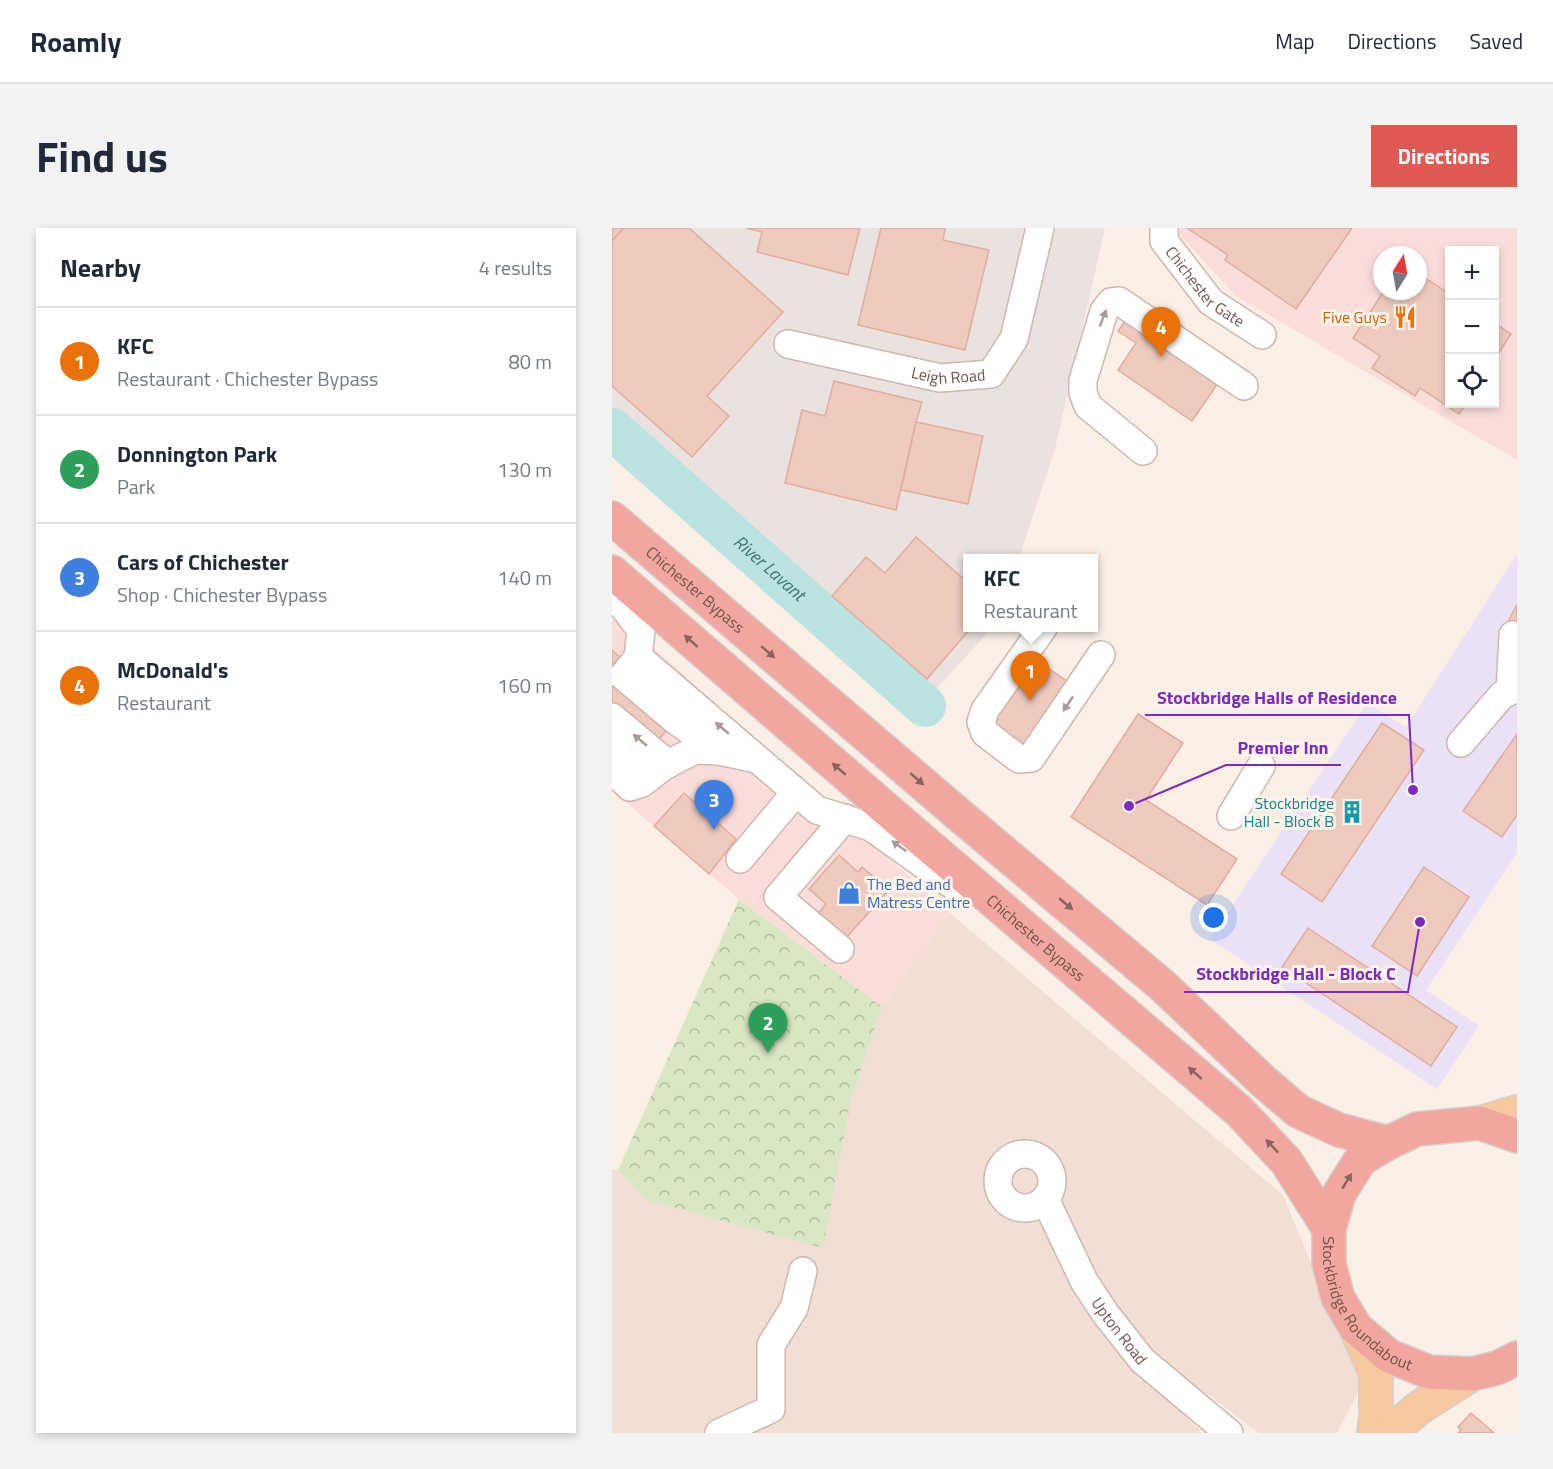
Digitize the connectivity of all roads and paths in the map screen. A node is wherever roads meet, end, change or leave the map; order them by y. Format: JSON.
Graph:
{"nodes":[{"id":1,"x":1040,"y":228,"type":"edge"},
{"id":2,"x":1164,"y":228,"type":"edge"},
{"id":3,"x":1262,"y":335,"type":"dead end"},
{"id":4,"x":788,"y":344,"type":"dead end"},
{"id":5,"x":1244,"y":386,"type":"dead end"},
{"id":6,"x":1143,"y":452,"type":"dead end"},
{"id":7,"x":612,"y":519,"type":"edge"},
{"id":8,"x":612,"y":573,"type":"edge"},
{"id":9,"x":612,"y":592,"type":"edge"},
{"id":10,"x":1040,"y":632,"type":"edge"},
{"id":11,"x":1513,"y":635,"type":"dead end"},
{"id":12,"x":1101,"y":655,"type":"dead end"},
{"id":13,"x":621,"y":678,"type":"edge"},
{"id":14,"x":1514,"y":690,"type":"edge"},
{"id":15,"x":612,"y":717,"type":"edge"},
{"id":16,"x":612,"y":742,"type":"edge"},
{"id":17,"x":1461,"y":742,"type":"dead end"},
{"id":18,"x":719,"y":751,"type":"junction"},
{"id":19,"x":759,"y":759,"type":"junction"},
{"id":20,"x":670,"y":764,"type":"junction"},
{"id":21,"x":1261,"y":766,"type":"dead end"},
{"id":22,"x":612,"y":770,"type":"edge"},
{"id":23,"x":796,"y":792,"type":"junction"},
{"id":24,"x":1231,"y":816,"type":"dead end"},
{"id":25,"x":845,"y":818,"type":"junction"},
{"id":26,"x":740,"y":859,"type":"dead end"},
{"id":27,"x":1019,"y":922,"type":"junction"},
{"id":28,"x":840,"y":949,"type":"dead end"},
{"id":29,"x":1163,"y":986,"type":"junction"},
{"id":30,"x":1515,"y":1121,"type":"edge"},
{"id":31,"x":1388,"y":1143,"type":"junction"},
{"id":32,"x":1045,"y":1199,"type":"dead end"},
{"id":33,"x":1329,"y":1229,"type":"junction"},
{"id":34,"x":803,"y":1270,"type":"dead end"},
{"id":35,"x":1356,"y":1328,"type":"junction"},
{"id":36,"x":1501,"y":1368,"type":"edge"},
{"id":37,"x":719,"y":1433,"type":"edge"},
{"id":38,"x":1229,"y":1433,"type":"edge"},
{"id":39,"x":1374,"y":1433,"type":"edge"},
{"id":40,"x":1389,"y":1433,"type":"edge"}],
"edges":[{"from":1,"to":4,"type":"street","name":"Leigh Road"},
{"from":2,"to":3,"type":"street","name":"Chichester Gate"},
{"from":6,"to":5,"type":"street","one_way":true},
{"from":7,"to":29,"type":"highway","name":"Chichester Bypass","one_way":true},
{"from":27,"to":8,"type":"highway","name":"Chichester Bypass","one_way":true},
{"from":9,"to":13,"type":"street"},
{"from":12,"to":10,"type":"street","one_way":true},
{"from":11,"to":14,"type":"street"},
{"from":13,"to":18,"type":"street"},
{"from":19,"to":13,"type":"street","one_way":true},
{"from":13,"to":20,"type":"street"},
{"from":14,"to":17,"type":"street"},
{"from":20,"to":15,"type":"street","one_way":true},
{"from":16,"to":20,"type":"street"},
{"from":18,"to":19,"type":"street"},
{"from":18,"to":20,"type":"street"},
{"from":19,"to":23,"type":"street"},
{"from":20,"to":22,"type":"street"},
{"from":21,"to":24,"type":"street"},
{"from":23,"to":25,"type":"street"},
{"from":23,"to":26,"type":"street"},
{"from":27,"to":25,"type":"street","one_way":true},
{"from":25,"to":28,"type":"street"},
{"from":33,"to":27,"type":"highway","name":"Chichester Bypass","one_way":true},
{"from":29,"to":30,"type":"highway","name":"Chichester Bypass"},
{"from":29,"to":31,"type":"highway","name":"Chichester Bypass"},
{"from":30,"to":31,"type":"highway","name":"Stockbridge Roundabout"},
{"from":33,"to":31,"type":"highway","name":"Stockbridge Roundabout","one_way":true},
{"from":32,"to":38,"type":"street","name":"Upton Road"},
{"from":33,"to":35,"type":"highway","name":"Stockbridge Roundabout"},
{"from":34,"to":37,"type":"street"},
{"from":35,"to":36,"type":"highway","name":"Stockbridge Roundabout"},
{"from":35,"to":39,"type":"main road"},
{"from":36,"to":40,"type":"main road"}]}
